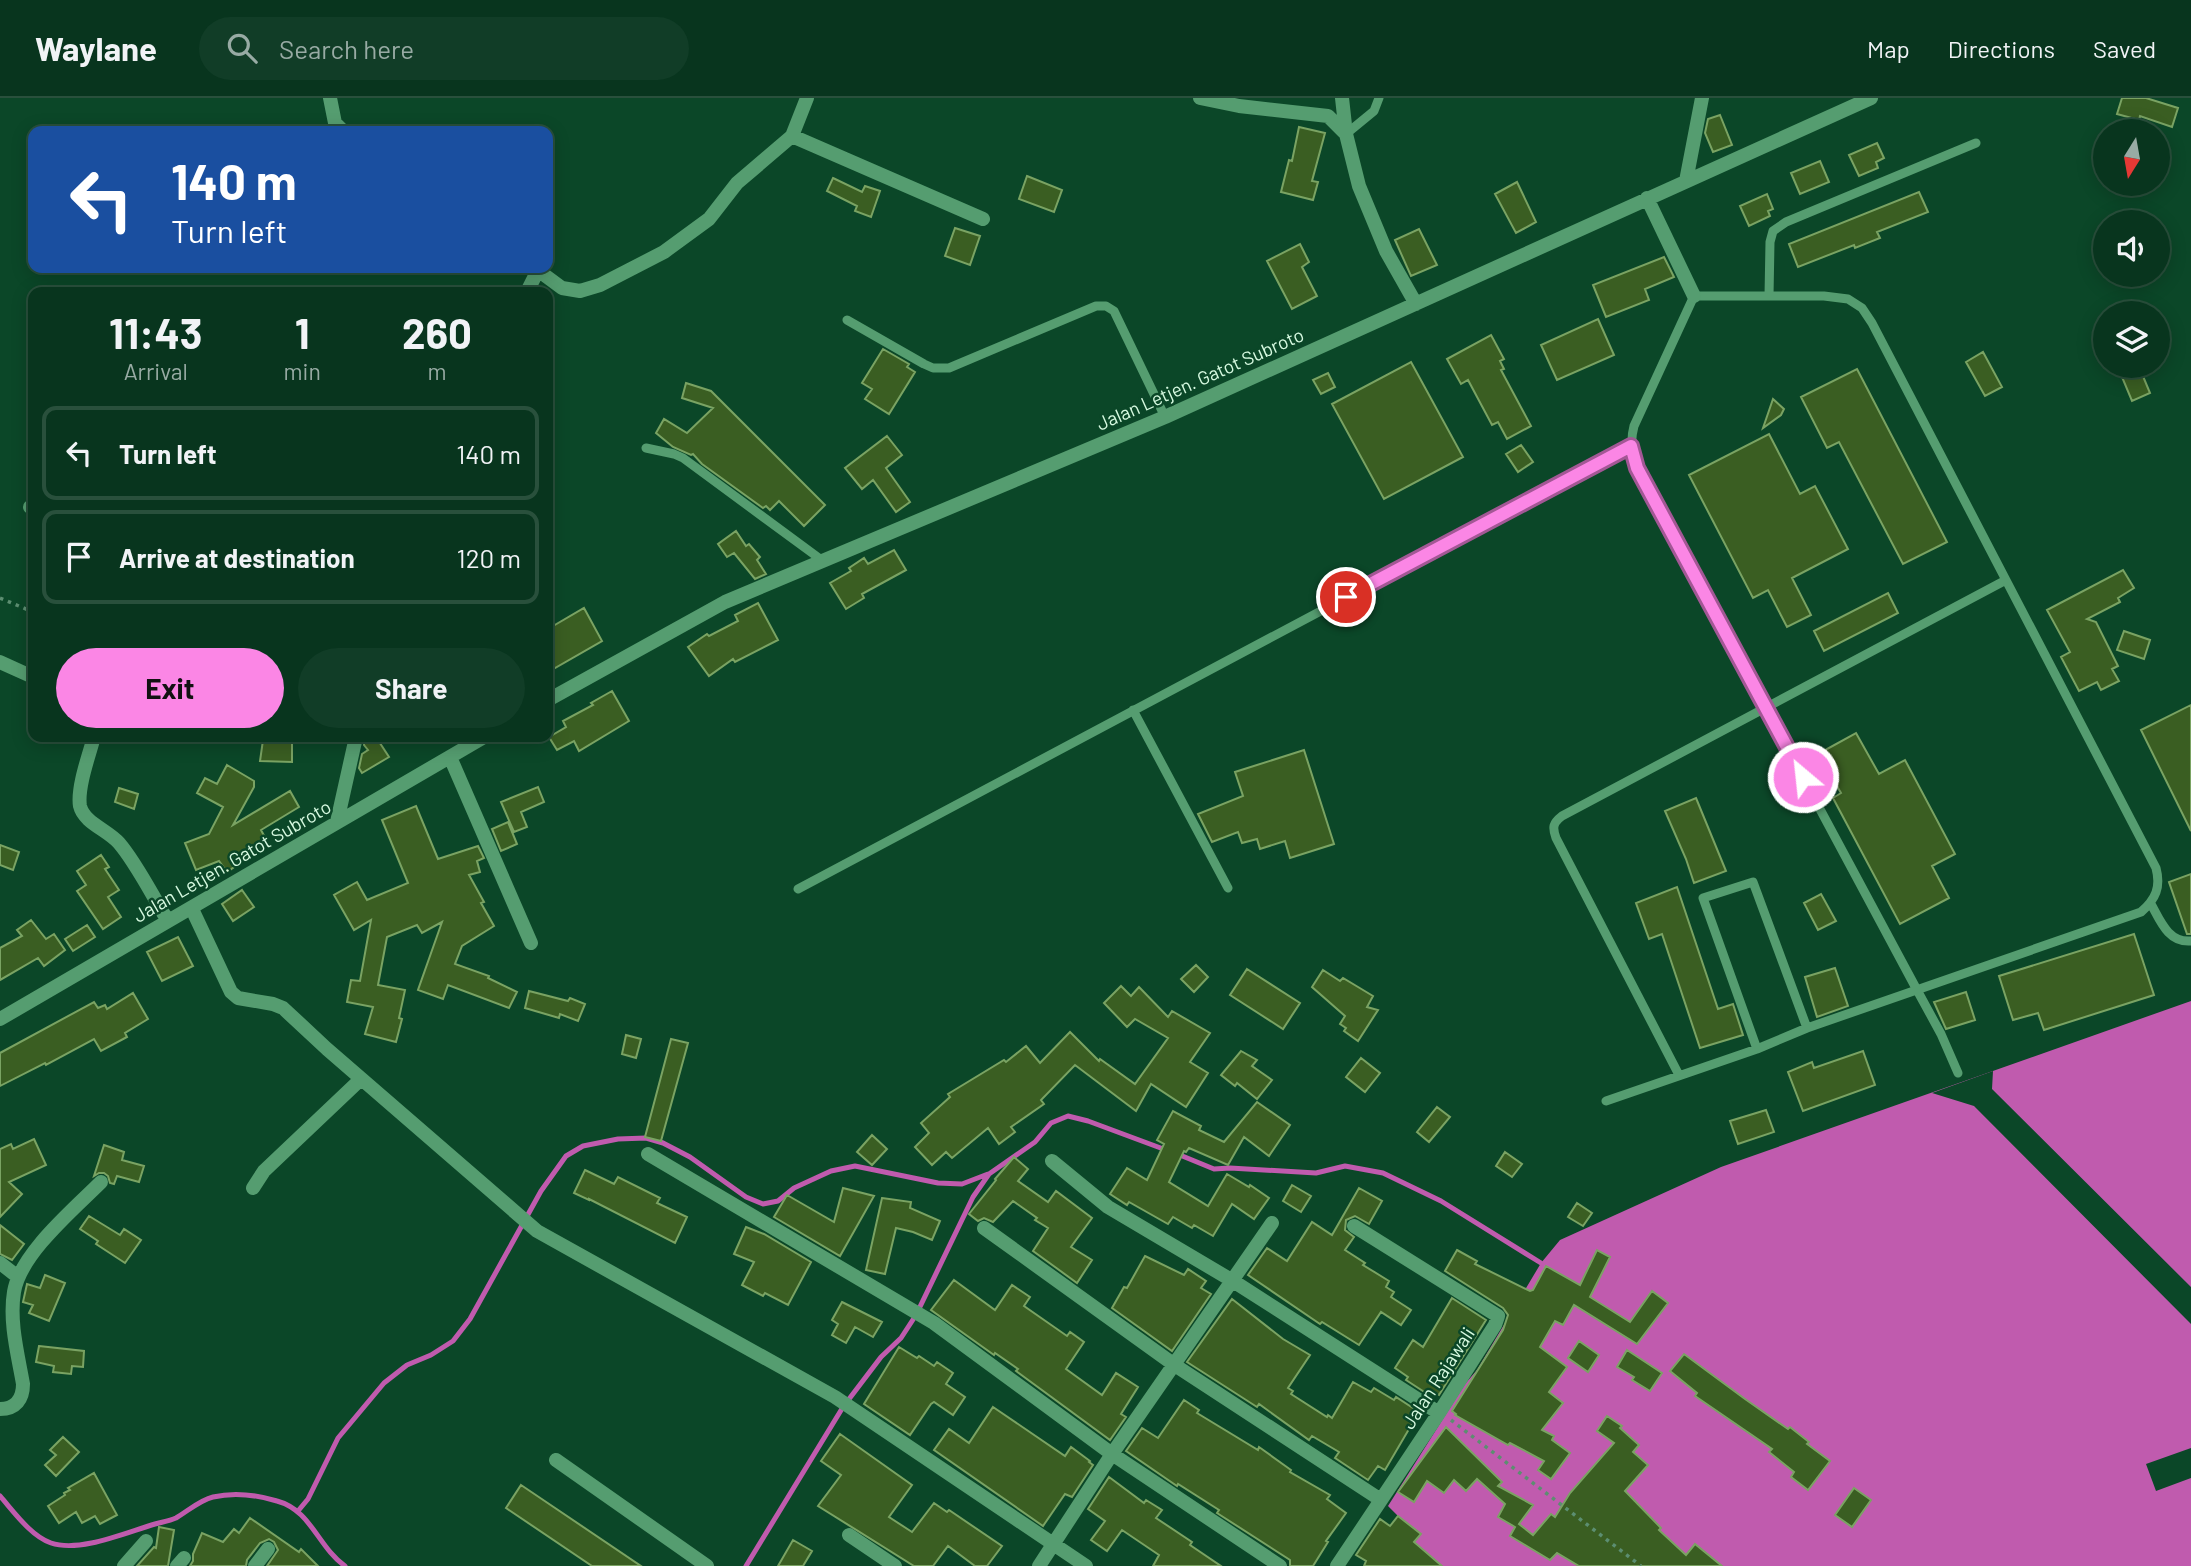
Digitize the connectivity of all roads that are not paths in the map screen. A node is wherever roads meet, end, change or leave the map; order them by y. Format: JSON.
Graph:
{"nodes":[{"id":1,"x":330,"y":98,"type":"edge"},
{"id":2,"x":807,"y":98,"type":"edge"},
{"id":3,"x":1200,"y":98,"type":"edge"},
{"id":4,"x":1342,"y":98,"type":"edge"},
{"id":5,"x":1379,"y":98,"type":"edge"},
{"id":6,"x":1702,"y":98,"type":"edge"},
{"id":7,"x":1871,"y":98,"type":"edge"},
{"id":8,"x":338,"y":126,"type":"edge"},
{"id":9,"x":1346,"y":134,"type":"junction"},
{"id":10,"x":792,"y":136,"type":"junction"},
{"id":11,"x":1976,"y":144,"type":"dead end"},
{"id":12,"x":1686,"y":181,"type":"junction"},
{"id":13,"x":1647,"y":198,"type":"junction"},
{"id":14,"x":983,"y":219,"type":"dead end"},
{"id":15,"x":541,"y":273,"type":"edge"},
{"id":16,"x":1694,"y":296,"type":"junction"},
{"id":17,"x":1769,"y":296,"type":"junction"},
{"id":18,"x":1416,"y":304,"type":"junction"},
{"id":19,"x":846,"y":320,"type":"dead end"},
{"id":20,"x":1165,"y":417,"type":"junction"},
{"id":21,"x":1631,"y":446,"type":"junction"},
{"id":22,"x":646,"y":448,"type":"dead end"},
{"id":23,"x":823,"y":561,"type":"junction"},
{"id":24,"x":2006,"y":580,"type":"junction"},
{"id":25,"x":0,"y":662,"type":"edge"},
{"id":26,"x":28,"y":675,"type":"edge"},
{"id":27,"x":553,"y":697,"type":"edge"},
{"id":28,"x":1765,"y":706,"type":"junction"},
{"id":29,"x":1133,"y":710,"type":"junction"},
{"id":30,"x":93,"y":742,"type":"edge"},
{"id":31,"x":355,"y":742,"type":"edge"},
{"id":32,"x":476,"y":742,"type":"edge"},
{"id":33,"x":450,"y":757,"type":"junction"},
{"id":34,"x":337,"y":822,"type":"junction"},
{"id":35,"x":1228,"y":888,"type":"dead end"},
{"id":36,"x":798,"y":889,"type":"dead end"},
{"id":37,"x":2151,"y":904,"type":"junction"},
{"id":38,"x":192,"y":909,"type":"junction"},
{"id":39,"x":168,"y":921,"type":"junction"},
{"id":40,"x":2191,"y":941,"type":"edge"},
{"id":41,"x":531,"y":943,"type":"dead end"},
{"id":42,"x":1917,"y":990,"type":"junction"},
{"id":43,"x":0,"y":1019,"type":"edge"},
{"id":44,"x":1807,"y":1028,"type":"junction"},
{"id":45,"x":1757,"y":1049,"type":"junction"},
{"id":46,"x":1958,"y":1073,"type":"dead end"},
{"id":47,"x":1679,"y":1075,"type":"junction"},
{"id":48,"x":361,"y":1079,"type":"junction"},
{"id":49,"x":1606,"y":1101,"type":"dead end"},
{"id":50,"x":648,"y":1154,"type":"dead end"},
{"id":51,"x":1052,"y":1161,"type":"dead end"},
{"id":52,"x":101,"y":1182,"type":"dead end"},
{"id":53,"x":253,"y":1188,"type":"dead end"},
{"id":54,"x":1272,"y":1223,"type":"dead end"},
{"id":55,"x":1354,"y":1226,"type":"dead end"},
{"id":56,"x":984,"y":1228,"type":"dead end"},
{"id":57,"x":0,"y":1263,"type":"edge"},
{"id":58,"x":18,"y":1277,"type":"junction"},
{"id":59,"x":1233,"y":1280,"type":"junction"},
{"id":60,"x":1175,"y":1366,"type":"junction"},
{"id":61,"x":0,"y":1409,"type":"edge"},
{"id":62,"x":1443,"y":1415,"type":"junction"},
{"id":63,"x":1112,"y":1454,"type":"junction"},
{"id":64,"x":556,"y":1460,"type":"dead end"},
{"id":65,"x":1381,"y":1500,"type":"junction"},
{"id":66,"x":849,"y":1535,"type":"dead end"},
{"id":67,"x":146,"y":1541,"type":"dead end"},
{"id":68,"x":1055,"y":1543,"type":"junction"},
{"id":69,"x":268,"y":1549,"type":"dead end"},
{"id":70,"x":124,"y":1566,"type":"edge"},
{"id":71,"x":255,"y":1566,"type":"edge"},
{"id":72,"x":707,"y":1566,"type":"edge"},
{"id":73,"x":895,"y":1566,"type":"edge"},
{"id":74,"x":1039,"y":1566,"type":"edge"},
{"id":75,"x":1086,"y":1566,"type":"edge"},
{"id":76,"x":1280,"y":1566,"type":"edge"},
{"id":77,"x":1337,"y":1566,"type":"edge"}],
"edges":[{"from":1,"to":8,"type":"street"},
{"from":2,"to":10,"type":"street"},
{"from":3,"to":9,"type":"street"},
{"from":4,"to":9,"type":"street"},
{"from":5,"to":9,"type":"lane"},
{"from":6,"to":12,"type":"street"},
{"from":7,"to":12,"type":"street","name":"Jalan Letjen. Gatot Subroto"},
{"from":9,"to":18,"type":"street"},
{"from":10,"to":14,"type":"street"},
{"from":10,"to":15,"type":"street"},
{"from":11,"to":17,"type":"lane"},
{"from":12,"to":13,"type":"street","name":"Jalan Letjen. Gatot Subroto"},
{"from":13,"to":16,"type":"street"},
{"from":13,"to":18,"type":"street","name":"Jalan Letjen. Gatot Subroto"},
{"from":16,"to":17,"type":"lane"},
{"from":16,"to":21,"type":"lane"},
{"from":17,"to":24,"type":"lane"},
{"from":18,"to":20,"type":"street","name":"Jalan Letjen. Gatot Subroto"},
{"from":19,"to":20,"type":"lane"},
{"from":20,"to":23,"type":"street","name":"Jalan Letjen. Gatot Subroto"},
{"from":21,"to":28,"type":"lane"},
{"from":21,"to":29,"type":"lane"},
{"from":22,"to":23,"type":"lane"},
{"from":23,"to":27,"type":"street","name":"Jalan Letjen. Gatot Subroto"},
{"from":24,"to":28,"type":"lane"},
{"from":24,"to":37,"type":"lane"},
{"from":25,"to":26,"type":"street"},
{"from":28,"to":42,"type":"lane"},
{"from":28,"to":47,"type":"lane"},
{"from":29,"to":35,"type":"lane"},
{"from":29,"to":36,"type":"lane"},
{"from":30,"to":39,"type":"street"},
{"from":31,"to":34,"type":"street"},
{"from":32,"to":33,"type":"street","name":"Jalan Letjen. Gatot Subroto"},
{"from":33,"to":34,"type":"street","name":"Jalan Letjen. Gatot Subroto"},
{"from":33,"to":41,"type":"street"},
{"from":34,"to":38,"type":"street","name":"Jalan Letjen. Gatot Subroto"},
{"from":37,"to":40,"type":"lane"},
{"from":37,"to":42,"type":"lane"},
{"from":38,"to":39,"type":"street","name":"Jalan Letjen. Gatot Subroto"},
{"from":38,"to":48,"type":"street"},
{"from":39,"to":43,"type":"street","name":"Jalan Letjen. Gatot Subroto"},
{"from":42,"to":44,"type":"lane"},
{"from":42,"to":46,"type":"lane"},
{"from":44,"to":45,"type":"lane"},
{"from":44,"to":45,"type":"lane"},
{"from":45,"to":47,"type":"lane"},
{"from":47,"to":49,"type":"lane"},
{"from":48,"to":53,"type":"street"},
{"from":48,"to":68,"type":"street"},
{"from":50,"to":63,"type":"street"},
{"from":51,"to":59,"type":"street"},
{"from":52,"to":58,"type":"street"},
{"from":54,"to":59,"type":"street"},
{"from":55,"to":62,"type":"street","name":"Jalan Rajawali"},
{"from":56,"to":60,"type":"street"},
{"from":57,"to":58,"type":"street"},
{"from":58,"to":61,"type":"street"},
{"from":59,"to":60,"type":"street"},
{"from":59,"to":62,"type":"street"},
{"from":60,"to":63,"type":"street"},
{"from":60,"to":65,"type":"street"},
{"from":62,"to":65,"type":"street","name":"Jalan Rajawali"},
{"from":63,"to":68,"type":"street"},
{"from":63,"to":76,"type":"street"},
{"from":64,"to":72,"type":"street"},
{"from":65,"to":77,"type":"street","name":"Jalan Rajawali"},
{"from":66,"to":73,"type":"street"},
{"from":67,"to":70,"type":"street"},
{"from":68,"to":74,"type":"street"},
{"from":68,"to":75,"type":"street"},
{"from":69,"to":71,"type":"street"}]}
